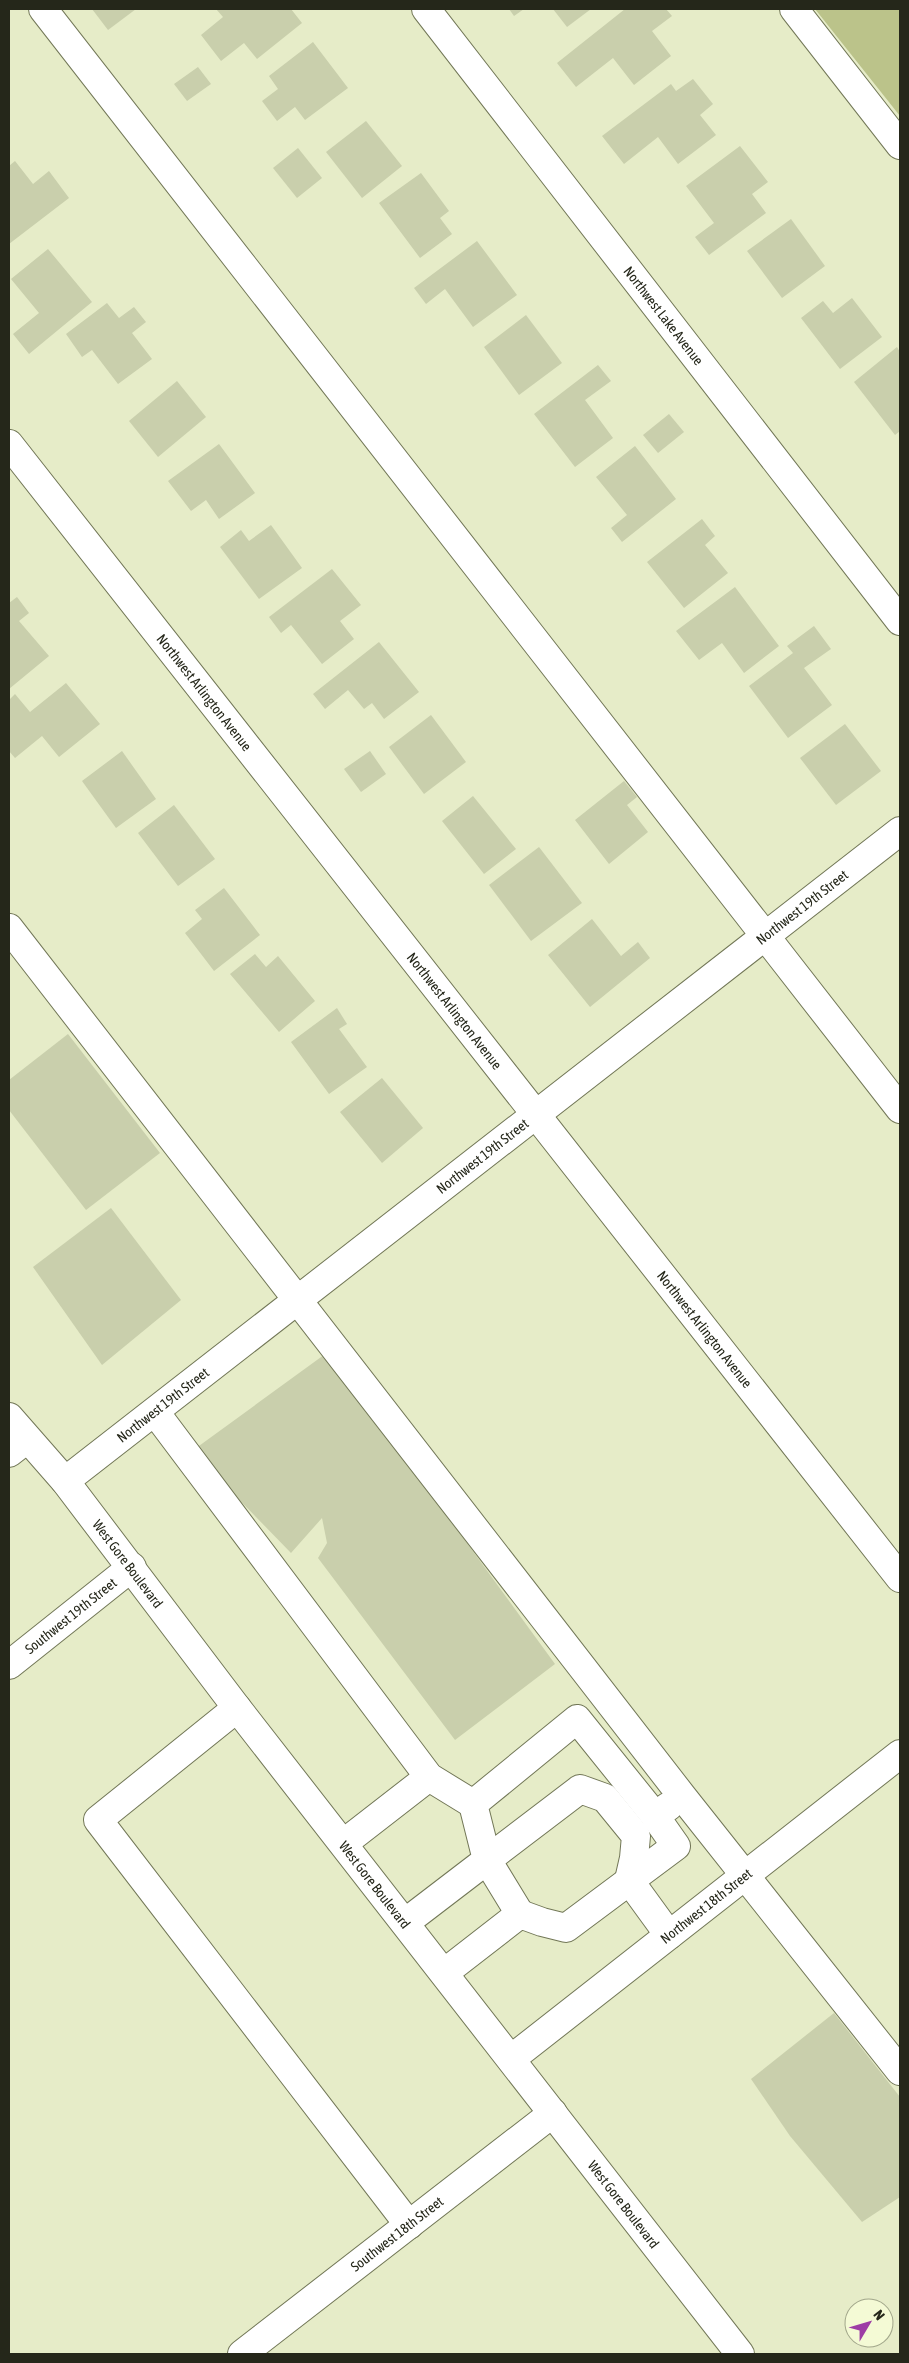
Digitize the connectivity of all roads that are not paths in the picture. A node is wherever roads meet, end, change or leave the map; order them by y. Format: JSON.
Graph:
{"nodes":[{"id":1,"x":43,"y":9,"type":"edge"},
{"id":2,"x":426,"y":9,"type":"edge"},
{"id":3,"x":794,"y":9,"type":"edge"},
{"id":4,"x":900,"y":144,"type":"edge"},
{"id":5,"x":9,"y":444,"type":"edge"},
{"id":6,"x":900,"y":621,"type":"edge"},
{"id":7,"x":900,"y":831,"type":"edge"},
{"id":8,"x":9,"y":928,"type":"edge"},
{"id":9,"x":765,"y":936,"type":"junction"},
{"id":10,"x":900,"y":1109,"type":"edge"},
{"id":11,"x":536,"y":1115,"type":"junction"},
{"id":12,"x":297,"y":1300,"type":"junction"},
{"id":13,"x":155,"y":1412,"type":"junction"},
{"id":14,"x":9,"y":1417,"type":"edge"},
{"id":15,"x":18,"y":1446,"type":"edge"},
{"id":16,"x":65,"y":1481,"type":"junction"},
{"id":17,"x":132,"y":1567,"type":"junction"},
{"id":18,"x":900,"y":1578,"type":"edge"},
{"id":19,"x":9,"y":1665,"type":"edge"},
{"id":20,"x":238,"y":1708,"type":"junction"},
{"id":21,"x":900,"y":1754,"type":"edge"},
{"id":22,"x":429,"y":1777,"type":"junction"},
{"id":23,"x":682,"y":1796,"type":"junction"},
{"id":24,"x":473,"y":1804,"type":"junction"},
{"id":25,"x":655,"y":1816,"type":"junction"},
{"id":26,"x":344,"y":1843,"type":"junction"},
{"id":27,"x":487,"y":1860,"type":"junction"},
{"id":28,"x":745,"y":1876,"type":"junction"},
{"id":29,"x":629,"y":1880,"type":"junction"},
{"id":30,"x":520,"y":1914,"type":"junction"},
{"id":31,"x":406,"y":1922,"type":"junction"},
{"id":32,"x":669,"y":1935,"type":"junction"},
{"id":33,"x":444,"y":1973,"type":"junction"},
{"id":34,"x":511,"y":2059,"type":"junction"},
{"id":35,"x":900,"y":2071,"type":"edge"},
{"id":36,"x":553,"y":2113,"type":"junction"},
{"id":37,"x":409,"y":2225,"type":"junction"},
{"id":38,"x":242,"y":2354,"type":"edge"},
{"id":39,"x":740,"y":2354,"type":"edge"}],
"edges":[{"from":1,"to":9,"type":"street"},
{"from":2,"to":6,"type":"street","name":"Northwest Lake Avenue"},
{"from":3,"to":4,"type":"street"},
{"from":5,"to":11,"type":"street","name":"Northwest Arlington Avenue"},
{"from":7,"to":9,"type":"street","name":"Northwest 19th Street"},
{"from":8,"to":12,"type":"street"},
{"from":9,"to":10,"type":"street"},
{"from":9,"to":11,"type":"street","name":"Northwest 19th Street"},
{"from":11,"to":12,"type":"street","name":"Northwest 19th Street"},
{"from":11,"to":18,"type":"street","name":"Northwest Arlington Avenue"},
{"from":12,"to":13,"type":"street","name":"Northwest 19th Street"},
{"from":12,"to":23,"type":"street"},
{"from":13,"to":16,"type":"street","name":"Northwest 19th Street"},
{"from":13,"to":22,"type":"street"},
{"from":14,"to":15,"type":"street","name":"West Gore Boulevard"},
{"from":15,"to":16,"type":"street","name":"West Gore Boulevard"},
{"from":16,"to":17,"type":"street","name":"West Gore Boulevard"},
{"from":17,"to":19,"type":"street","name":"Southwest 19th Street"},
{"from":17,"to":20,"type":"street","name":"West Gore Boulevard"},
{"from":20,"to":26,"type":"street","name":"West Gore Boulevard"},
{"from":20,"to":37,"type":"street"},
{"from":21,"to":28,"type":"street","name":"Northwest 18th Street"},
{"from":22,"to":24,"type":"street"},
{"from":22,"to":26,"type":"street"},
{"from":23,"to":25,"type":"street"},
{"from":23,"to":28,"type":"street"},
{"from":24,"to":25,"type":"street"},
{"from":24,"to":27,"type":"street"},
{"from":25,"to":29,"type":"street"},
{"from":26,"to":31,"type":"street","name":"West Gore Boulevard"},
{"from":27,"to":29,"type":"street"},
{"from":27,"to":30,"type":"street"},
{"from":27,"to":31,"type":"street"},
{"from":28,"to":32,"type":"street","name":"Northwest 18th Street"},
{"from":28,"to":35,"type":"street"},
{"from":29,"to":30,"type":"street"},
{"from":29,"to":32,"type":"street"},
{"from":30,"to":33,"type":"street"},
{"from":31,"to":33,"type":"street","name":"West Gore Boulevard"},
{"from":32,"to":34,"type":"street","name":"Northwest 18th Street"},
{"from":33,"to":34,"type":"street","name":"West Gore Boulevard"},
{"from":34,"to":36,"type":"street","name":"West Gore Boulevard"},
{"from":36,"to":37,"type":"street","name":"Southwest 18th Street"},
{"from":36,"to":39,"type":"street","name":"West Gore Boulevard"},
{"from":37,"to":38,"type":"street","name":"Southwest 18th Street"}]}
